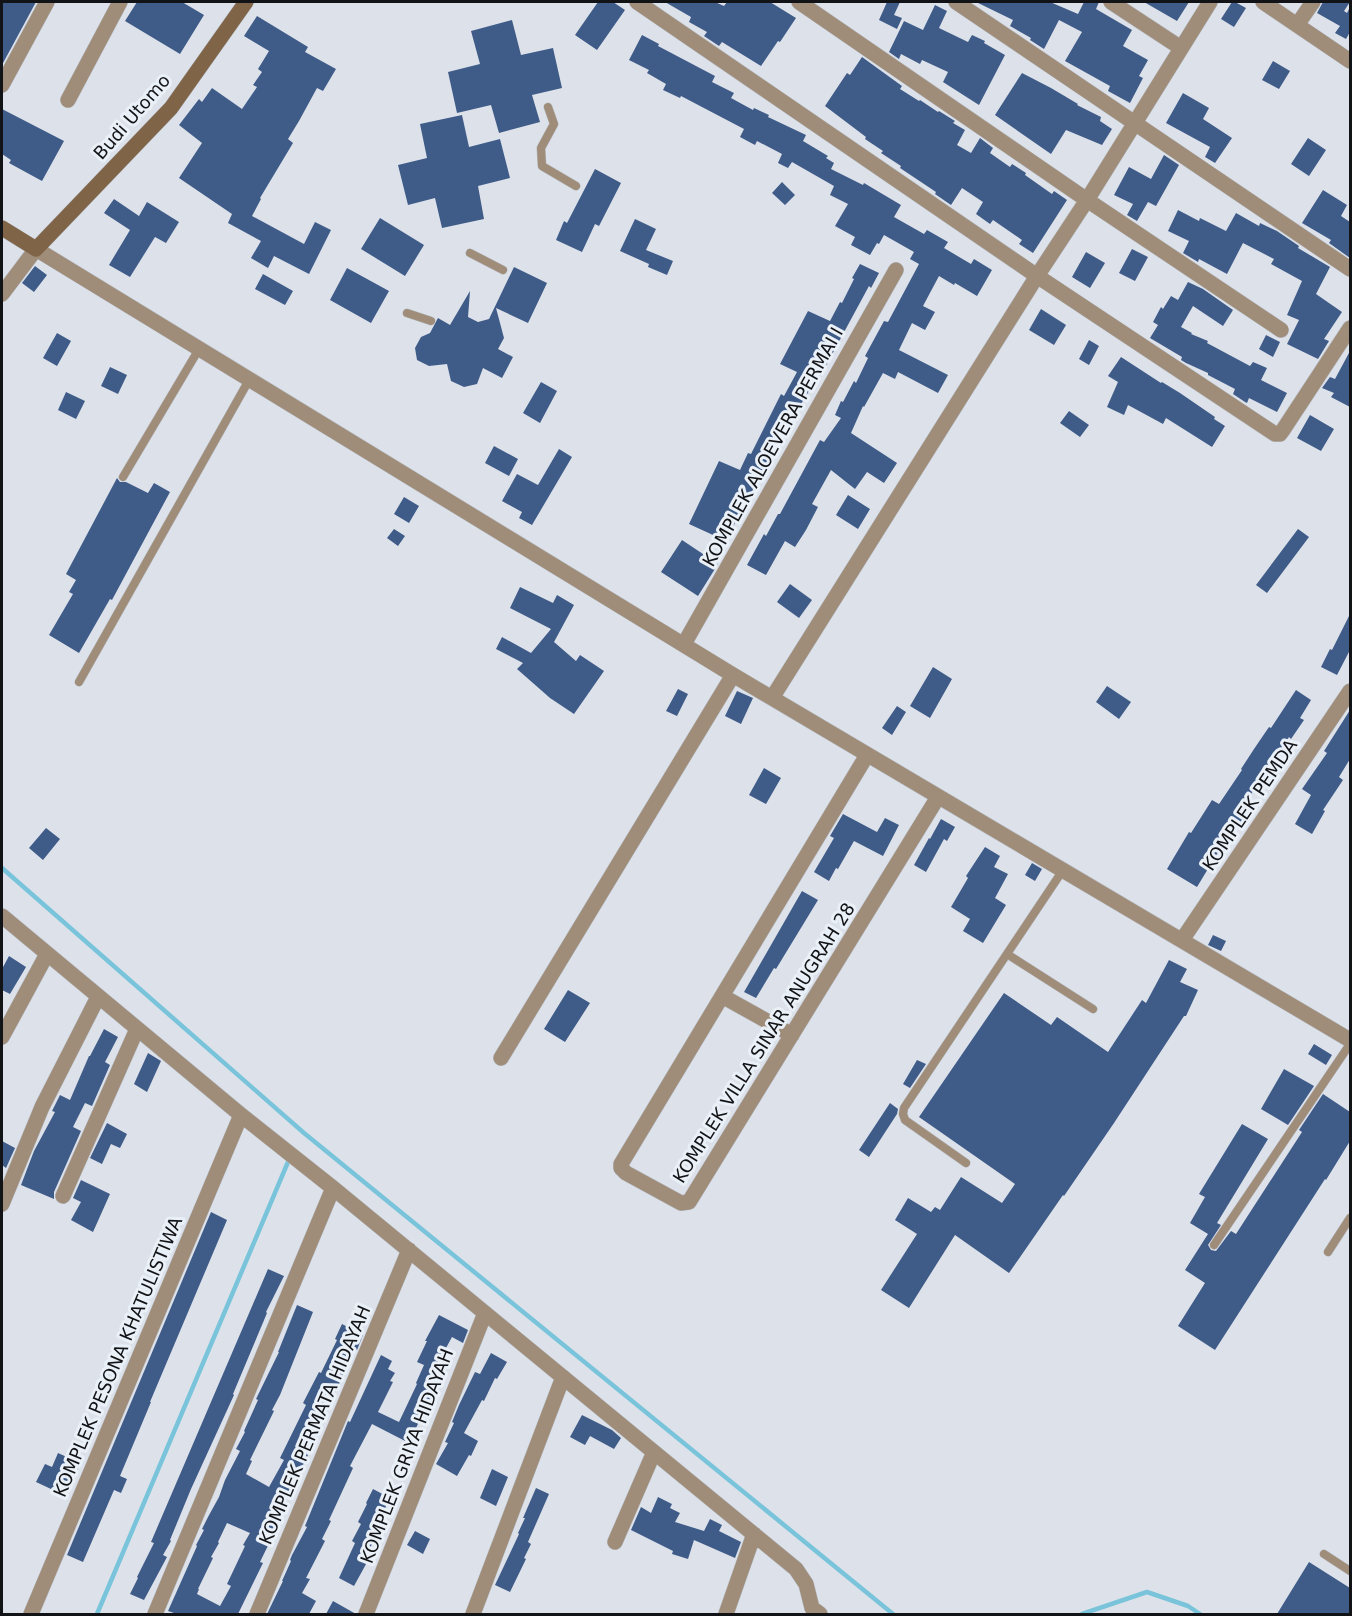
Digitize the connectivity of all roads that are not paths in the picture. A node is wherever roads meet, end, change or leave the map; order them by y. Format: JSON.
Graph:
{"nodes":[{"id":1,"x":47,"y":2,"type":"edge"},
{"id":2,"x":120,"y":2,"type":"edge"},
{"id":3,"x":246,"y":2,"type":"edge"},
{"id":4,"x":637,"y":2,"type":"edge"},
{"id":5,"x":799,"y":2,"type":"edge"},
{"id":6,"x":956,"y":2,"type":"edge"},
{"id":7,"x":1111,"y":2,"type":"edge"},
{"id":8,"x":1210,"y":2,"type":"edge"},
{"id":9,"x":1263,"y":2,"type":"edge"},
{"id":10,"x":1313,"y":2,"type":"edge"},
{"id":11,"x":1297,"y":25,"type":"junction"},
{"id":12,"x":1181,"y":48,"type":"junction"},
{"id":13,"x":1350,"y":60,"type":"edge"},
{"id":14,"x":2,"y":85,"type":"edge"},
{"id":15,"x":68,"y":100,"type":"dead end"},
{"id":16,"x":548,"y":107,"type":"dead end"},
{"id":17,"x":1135,"y":122,"type":"junction"},
{"id":18,"x":576,"y":186,"type":"dead end"},
{"id":19,"x":1087,"y":200,"type":"junction"},
{"id":20,"x":2,"y":228,"type":"edge"},
{"id":21,"x":36,"y":249,"type":"junction"},
{"id":22,"x":470,"y":253,"type":"dead end"},
{"id":23,"x":1350,"y":269,"type":"edge"},
{"id":24,"x":503,"y":270,"type":"dead end"},
{"id":25,"x":896,"y":270,"type":"dead end"},
{"id":26,"x":1037,"y":276,"type":"junction"},
{"id":27,"x":2,"y":294,"type":"edge"},
{"id":28,"x":408,"y":313,"type":"dead end"},
{"id":29,"x":431,"y":321,"type":"dead end"},
{"id":30,"x":1350,"y":328,"type":"edge"},
{"id":31,"x":1281,"y":330,"type":"dead end"},
{"id":32,"x":199,"y":349,"type":"junction"},
{"id":33,"x":249,"y":380,"type":"junction"},
{"id":34,"x":123,"y":477,"type":"dead end"},
{"id":35,"x":684,"y":644,"type":"junction"},
{"id":36,"x":733,"y":675,"type":"junction"},
{"id":37,"x":79,"y":682,"type":"dead end"},
{"id":38,"x":1350,"y":691,"type":"edge"},
{"id":39,"x":772,"y":698,"type":"junction"},
{"id":40,"x":867,"y":755,"type":"junction"},
{"id":41,"x":938,"y":797,"type":"junction"},
{"id":42,"x":1063,"y":870,"type":"junction"},
{"id":43,"x":2,"y":916,"type":"edge"},
{"id":44,"x":1182,"y":940,"type":"junction"},
{"id":45,"x":47,"y":954,"type":"junction"},
{"id":46,"x":1007,"y":954,"type":"junction"},
{"id":47,"x":722,"y":996,"type":"junction"},
{"id":48,"x":98,"y":997,"type":"junction"},
{"id":49,"x":1093,"y":1010,"type":"dead end"},
{"id":50,"x":137,"y":1029,"type":"junction"},
{"id":51,"x":792,"y":1035,"type":"junction"},
{"id":52,"x":2,"y":1037,"type":"edge"},
{"id":53,"x":1350,"y":1042,"type":"edge"},
{"id":54,"x":501,"y":1058,"type":"dead end"},
{"id":55,"x":241,"y":1115,"type":"junction"},
{"id":56,"x":966,"y":1164,"type":"dead end"},
{"id":57,"x":333,"y":1188,"type":"junction"},
{"id":58,"x":63,"y":1196,"type":"dead end"},
{"id":59,"x":2,"y":1204,"type":"edge"},
{"id":60,"x":1350,"y":1218,"type":"edge"},
{"id":61,"x":1214,"y":1245,"type":"dead end"},
{"id":62,"x":409,"y":1250,"type":"junction"},
{"id":63,"x":1328,"y":1252,"type":"dead end"},
{"id":64,"x":485,"y":1313,"type":"junction"},
{"id":65,"x":563,"y":1377,"type":"junction"},
{"id":66,"x":654,"y":1452,"type":"junction"},
{"id":67,"x":754,"y":1534,"type":"junction"},
{"id":68,"x":615,"y":1542,"type":"dead end"},
{"id":69,"x":1324,"y":1554,"type":"dead end"},
{"id":70,"x":1350,"y":1571,"type":"edge"},
{"id":71,"x":814,"y":1612,"type":"edge"},
{"id":72,"x":30,"y":1614,"type":"edge"},
{"id":73,"x":155,"y":1614,"type":"edge"},
{"id":74,"x":256,"y":1614,"type":"edge"},
{"id":75,"x":366,"y":1614,"type":"edge"},
{"id":76,"x":473,"y":1614,"type":"edge"},
{"id":77,"x":726,"y":1614,"type":"edge"}],
"edges":[{"from":1,"to":14,"type":"street"},
{"from":2,"to":15,"type":"street"},
{"from":3,"to":21,"type":"street","name":"Budi Utomo"},
{"from":4,"to":26,"type":"street"},
{"from":5,"to":19,"type":"street"},
{"from":6,"to":17,"type":"street"},
{"from":7,"to":12,"type":"street"},
{"from":8,"to":12,"type":"street"},
{"from":9,"to":11,"type":"street"},
{"from":10,"to":11,"type":"street"},
{"from":11,"to":13,"type":"street"},
{"from":12,"to":17,"type":"street"},
{"from":16,"to":18,"type":"lane"},
{"from":17,"to":19,"type":"street"},
{"from":17,"to":23,"type":"street"},
{"from":19,"to":26,"type":"street"},
{"from":19,"to":31,"type":"street"},
{"from":20,"to":21,"type":"street"},
{"from":21,"to":27,"type":"street"},
{"from":21,"to":32,"type":"street"},
{"from":22,"to":24,"type":"lane"},
{"from":25,"to":35,"type":"street","name":"KOMPLEK ALOEVERA PERMAI I"},
{"from":26,"to":30,"type":"street"},
{"from":26,"to":39,"type":"street"},
{"from":28,"to":29,"type":"lane"},
{"from":32,"to":33,"type":"street"},
{"from":32,"to":34,"type":"lane"},
{"from":33,"to":35,"type":"street"},
{"from":33,"to":37,"type":"lane"},
{"from":35,"to":36,"type":"street"},
{"from":36,"to":39,"type":"street"},
{"from":36,"to":54,"type":"street"},
{"from":38,"to":44,"type":"street","name":"KOMPLEK PEMDA"},
{"from":39,"to":40,"type":"street"},
{"from":40,"to":41,"type":"street"},
{"from":40,"to":47,"type":"street","name":"KOMPLEK VILLA SINAR ANUGRAH 28"},
{"from":41,"to":42,"type":"street"},
{"from":41,"to":51,"type":"street","name":"KOMPLEK VILLA SINAR ANUGRAH 28"},
{"from":42,"to":44,"type":"street"},
{"from":42,"to":46,"type":"lane"},
{"from":43,"to":45,"type":"street"},
{"from":44,"to":53,"type":"street"},
{"from":45,"to":48,"type":"street"},
{"from":45,"to":52,"type":"street"},
{"from":46,"to":49,"type":"lane"},
{"from":46,"to":56,"type":"lane"},
{"from":47,"to":51,"type":"street"},
{"from":47,"to":51,"type":"street","name":"KOMPLEK VILLA SINAR ANUGRAH 28"},
{"from":48,"to":50,"type":"street"},
{"from":48,"to":59,"type":"street"},
{"from":50,"to":55,"type":"street"},
{"from":50,"to":58,"type":"street"},
{"from":53,"to":61,"type":"lane"},
{"from":55,"to":57,"type":"street"},
{"from":55,"to":72,"type":"street","name":"KOMPLEK PESONA KHATULISTIWA"},
{"from":57,"to":62,"type":"street"},
{"from":57,"to":73,"type":"street"},
{"from":60,"to":63,"type":"lane"},
{"from":62,"to":64,"type":"street"},
{"from":62,"to":74,"type":"street","name":"KOMPLEK PERMATA HIDAYAH"},
{"from":64,"to":65,"type":"street"},
{"from":64,"to":75,"type":"street","name":"KOMPLEK GRIYA HIDAYAH"},
{"from":65,"to":66,"type":"street"},
{"from":65,"to":76,"type":"street"},
{"from":66,"to":67,"type":"street"},
{"from":66,"to":68,"type":"street"},
{"from":67,"to":71,"type":"street"},
{"from":67,"to":77,"type":"street"},
{"from":69,"to":70,"type":"lane"}]}
